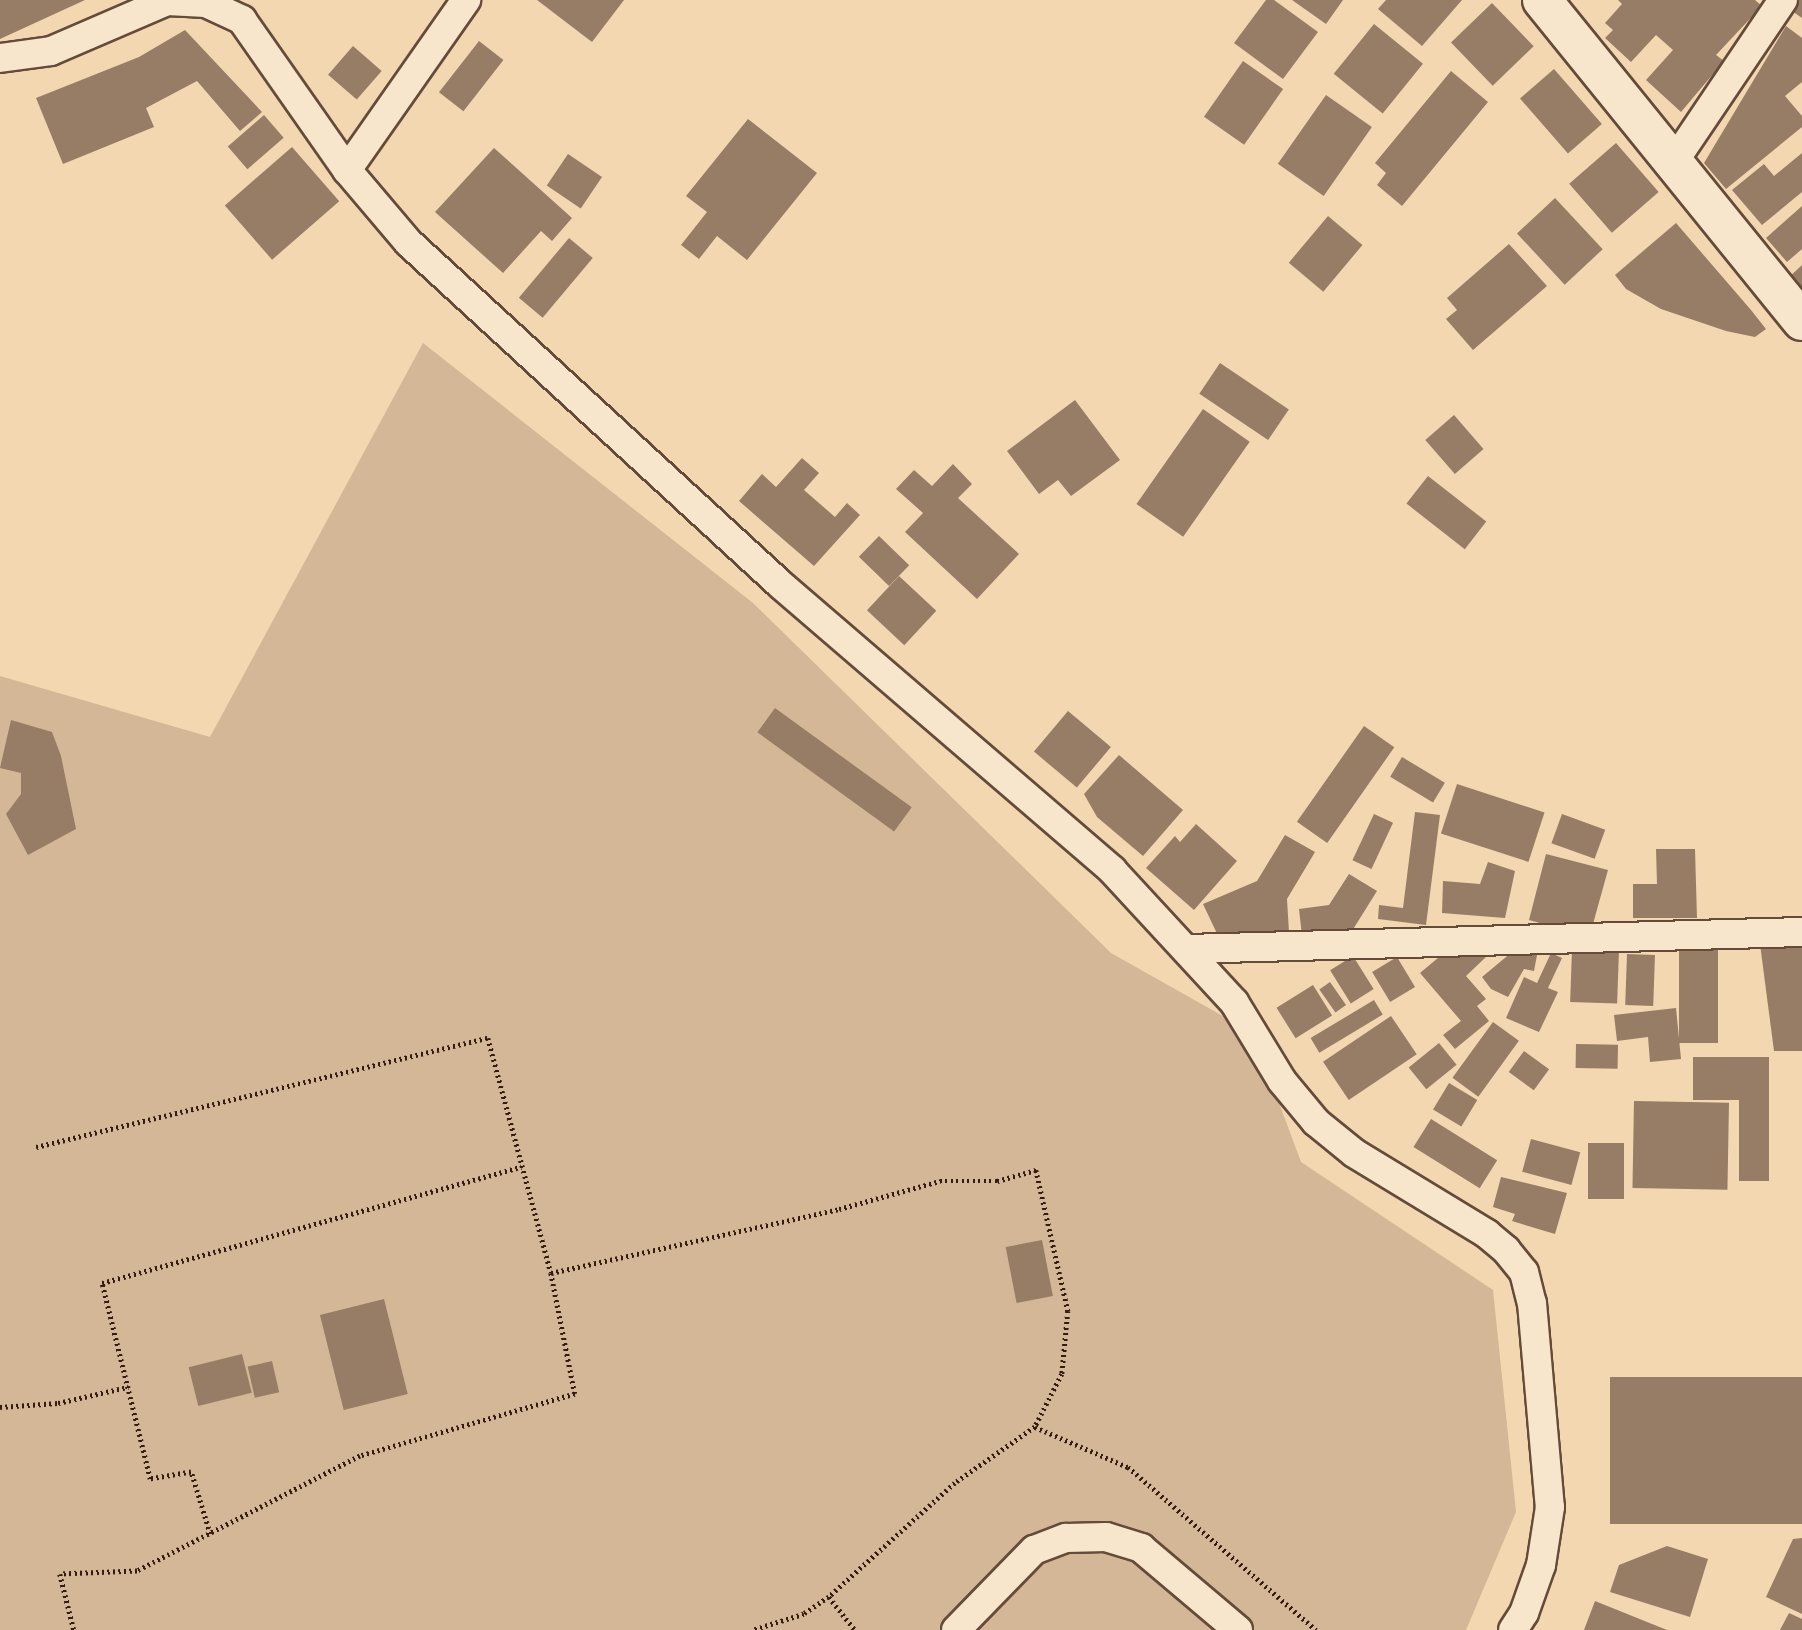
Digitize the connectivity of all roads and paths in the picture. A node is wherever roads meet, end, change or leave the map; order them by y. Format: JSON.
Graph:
{"nodes":[{"id":1,"x":466,"y":0,"type":"edge"},
{"id":2,"x":1542,"y":0,"type":"edge"},
{"id":3,"x":1783,"y":0,"type":"edge"},
{"id":4,"x":241,"y":10,"type":"edge"},
{"id":5,"x":0,"y":58,"type":"edge"},
{"id":6,"x":1675,"y":160,"type":"junction"},
{"id":7,"x":347,"y":170,"type":"junction"},
{"id":8,"x":1802,"y":321,"type":"edge"},
{"id":9,"x":1802,"y":932,"type":"edge"},
{"id":10,"x":1186,"y":949,"type":"junction"},
{"id":11,"x":36,"y":1147,"type":"dead end"},
{"id":12,"x":521,"y":1167,"type":"junction"},
{"id":13,"x":551,"y":1273,"type":"junction"},
{"id":14,"x":128,"y":1387,"type":"junction"},
{"id":15,"x":0,"y":1407,"type":"edge"},
{"id":16,"x":1035,"y":1427,"type":"junction"},
{"id":17,"x":210,"y":1534,"type":"junction"},
{"id":18,"x":829,"y":1597,"type":"junction"},
{"id":19,"x":74,"y":1630,"type":"edge"},
{"id":20,"x":754,"y":1630,"type":"edge"},
{"id":21,"x":855,"y":1630,"type":"edge"},
{"id":22,"x":956,"y":1630,"type":"edge"},
{"id":23,"x":1238,"y":1630,"type":"edge"},
{"id":24,"x":1316,"y":1630,"type":"edge"},
{"id":25,"x":1513,"y":1630,"type":"edge"}],
"edges":[{"from":1,"to":7,"type":"street"},
{"from":2,"to":6,"type":"main road"},
{"from":3,"to":6,"type":"street"},
{"from":4,"to":5,"type":"street"},
{"from":4,"to":7,"type":"street"},
{"from":6,"to":8,"type":"main road"},
{"from":7,"to":10,"type":"street"},
{"from":9,"to":10,"type":"street"},
{"from":10,"to":25,"type":"street"},
{"from":11,"to":12,"type":"path"},
{"from":12,"to":13,"type":"path"},
{"from":12,"to":14,"type":"path"},
{"from":13,"to":16,"type":"path"},
{"from":13,"to":17,"type":"path"},
{"from":14,"to":15,"type":"path"},
{"from":14,"to":17,"type":"path"},
{"from":16,"to":18,"type":"path"},
{"from":16,"to":24,"type":"path"},
{"from":17,"to":19,"type":"path"},
{"from":18,"to":20,"type":"path"},
{"from":18,"to":21,"type":"path"},
{"from":22,"to":23,"type":"street"}]}
